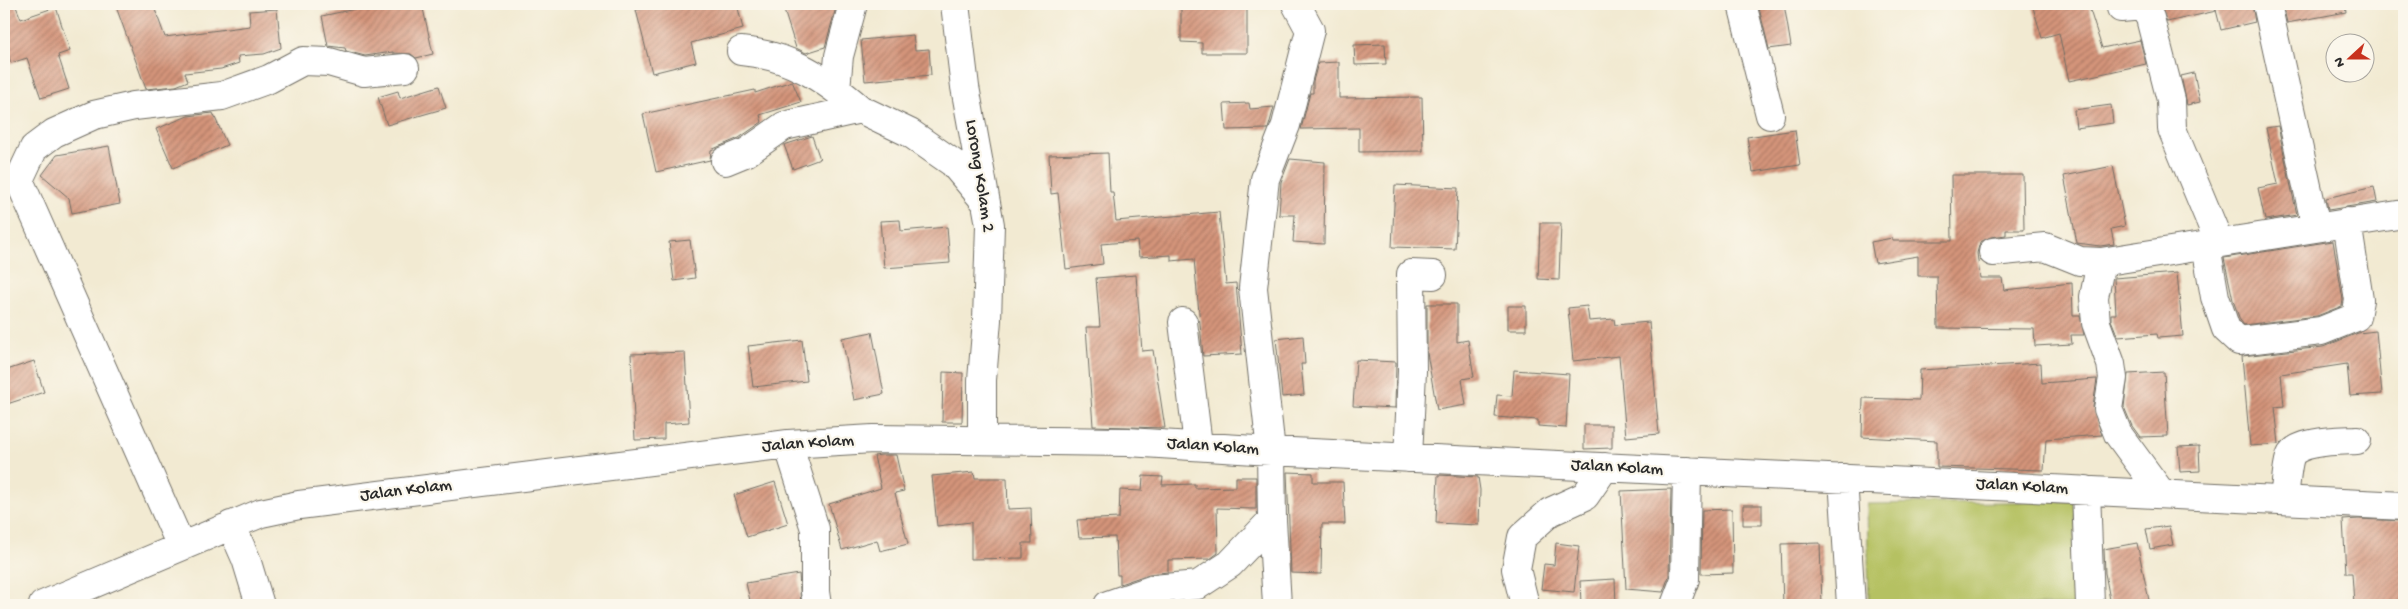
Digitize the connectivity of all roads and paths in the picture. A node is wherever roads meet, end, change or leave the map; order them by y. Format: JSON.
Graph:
{"nodes":[{"id":1,"x":854,"y":4,"type":"edge"},
{"id":2,"x":955,"y":4,"type":"edge"},
{"id":3,"x":1296,"y":4,"type":"edge"},
{"id":4,"x":1742,"y":4,"type":"edge"},
{"id":5,"x":2267,"y":4,"type":"edge"},
{"id":6,"x":2121,"y":8,"type":"dead end"},
{"id":7,"x":741,"y":51,"type":"dead end"},
{"id":8,"x":405,"y":68,"type":"dead end"},
{"id":9,"x":836,"y":89,"type":"junction"},
{"id":10,"x":860,"y":109,"type":"junction"},
{"id":11,"x":1770,"y":115,"type":"dead end"},
{"id":12,"x":724,"y":161,"type":"dead end"},
{"id":13,"x":986,"y":203,"type":"junction"},
{"id":14,"x":2404,"y":214,"type":"edge"},
{"id":15,"x":2347,"y":222,"type":"junction"},
{"id":16,"x":2316,"y":227,"type":"junction"},
{"id":17,"x":2213,"y":244,"type":"junction"},
{"id":18,"x":1993,"y":252,"type":"dead end"},
{"id":19,"x":2102,"y":262,"type":"junction"},
{"id":20,"x":1432,"y":276,"type":"dead end"},
{"id":21,"x":1183,"y":322,"type":"dead end"},
{"id":22,"x":982,"y":438,"type":"junction"},
{"id":23,"x":2357,"y":440,"type":"dead end"},
{"id":24,"x":788,"y":444,"type":"junction"},
{"id":25,"x":1198,"y":445,"type":"junction"},
{"id":26,"x":1271,"y":451,"type":"junction"},
{"id":27,"x":1408,"y":458,"type":"junction"},
{"id":28,"x":1605,"y":467,"type":"junction"},
{"id":29,"x":1687,"y":471,"type":"junction"},
{"id":30,"x":1843,"y":478,"type":"junction"},
{"id":31,"x":2086,"y":490,"type":"junction"},
{"id":32,"x":2162,"y":494,"type":"junction"},
{"id":33,"x":2284,"y":500,"type":"junction"},
{"id":34,"x":2404,"y":506,"type":"edge"},
{"id":35,"x":1272,"y":520,"type":"junction"},
{"id":36,"x":231,"y":525,"type":"junction"},
{"id":37,"x":181,"y":546,"type":"junction"},
{"id":38,"x":43,"y":605,"type":"edge"},
{"id":39,"x":260,"y":605,"type":"edge"},
{"id":40,"x":817,"y":605,"type":"edge"},
{"id":41,"x":1108,"y":605,"type":"edge"},
{"id":42,"x":1277,"y":605,"type":"edge"},
{"id":43,"x":1525,"y":605,"type":"edge"},
{"id":44,"x":1675,"y":605,"type":"edge"},
{"id":45,"x":1851,"y":605,"type":"edge"},
{"id":46,"x":2090,"y":605,"type":"edge"}],
"edges":[{"from":1,"to":9,"type":"street"},
{"from":2,"to":13,"type":"street","name":"Lorong Kolam 2"},
{"from":3,"to":26,"type":"street"},
{"from":4,"to":11,"type":"street"},
{"from":5,"to":16,"type":"street"},
{"from":6,"to":17,"type":"street"},
{"from":7,"to":9,"type":"street"},
{"from":8,"to":37,"type":"street"},
{"from":9,"to":10,"type":"street"},
{"from":10,"to":12,"type":"street"},
{"from":10,"to":13,"type":"street"},
{"from":13,"to":22,"type":"street","name":"Lorong Kolam 2"},
{"from":14,"to":15,"type":"street"},
{"from":15,"to":16,"type":"street"},
{"from":15,"to":17,"type":"street"},
{"from":16,"to":17,"type":"street"},
{"from":17,"to":19,"type":"street"},
{"from":18,"to":19,"type":"street"},
{"from":19,"to":32,"type":"street"},
{"from":20,"to":27,"type":"street"},
{"from":21,"to":25,"type":"street"},
{"from":22,"to":24,"type":"street","name":"Jalan Kolam"},
{"from":22,"to":25,"type":"street","name":"Jalan Kolam"},
{"from":23,"to":33,"type":"street"},
{"from":24,"to":36,"type":"street","name":"Jalan Kolam"},
{"from":24,"to":40,"type":"street"},
{"from":25,"to":26,"type":"street","name":"Jalan Kolam"},
{"from":26,"to":27,"type":"street","name":"Jalan Kolam"},
{"from":26,"to":35,"type":"street"},
{"from":27,"to":28,"type":"street","name":"Jalan Kolam"},
{"from":28,"to":29,"type":"street","name":"Jalan Kolam"},
{"from":28,"to":43,"type":"street"},
{"from":29,"to":30,"type":"street","name":"Jalan Kolam"},
{"from":29,"to":44,"type":"street"},
{"from":30,"to":31,"type":"street","name":"Jalan Kolam"},
{"from":30,"to":45,"type":"street"},
{"from":31,"to":32,"type":"street","name":"Jalan Kolam"},
{"from":31,"to":46,"type":"street"},
{"from":32,"to":33,"type":"street","name":"Jalan Kolam"},
{"from":33,"to":34,"type":"street","name":"Jalan Kolam"},
{"from":35,"to":41,"type":"street"},
{"from":35,"to":42,"type":"street"},
{"from":36,"to":37,"type":"street","name":"Jalan Kolam"},
{"from":36,"to":39,"type":"street"},
{"from":37,"to":38,"type":"street","name":"Jalan Kolam"}]}
